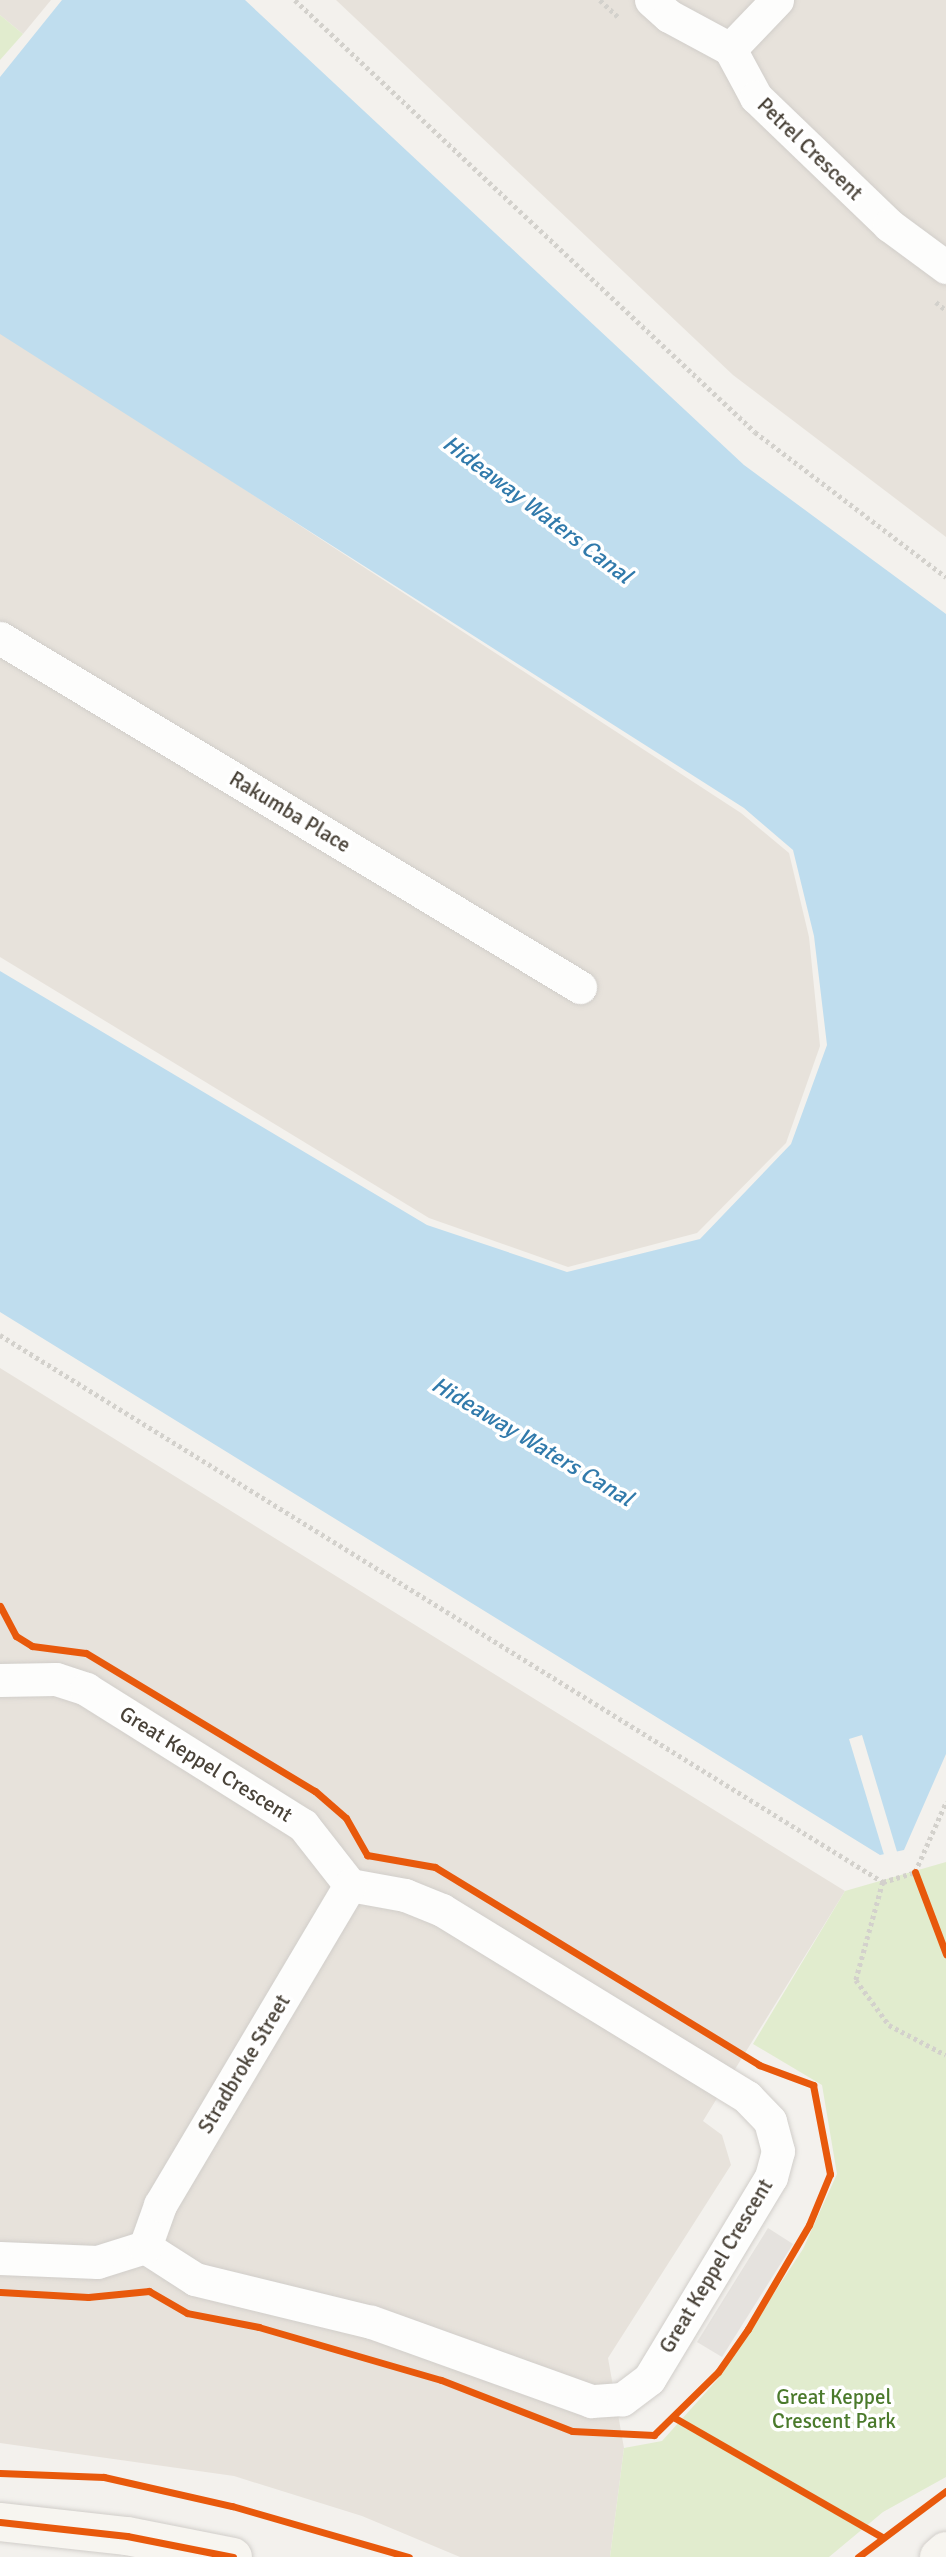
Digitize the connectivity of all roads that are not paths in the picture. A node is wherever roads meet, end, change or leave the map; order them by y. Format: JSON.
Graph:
{"nodes":[{"id":1,"x":651,"y":0,"type":"edge"},
{"id":2,"x":777,"y":0,"type":"edge"},
{"id":3,"x":730,"y":49,"type":"junction"},
{"id":4,"x":946,"y":267,"type":"edge"},
{"id":5,"x":0,"y":638,"type":"edge"},
{"id":6,"x":580,"y":986,"type":"dead end"},
{"id":7,"x":0,"y":1680,"type":"edge"},
{"id":8,"x":350,"y":1885,"type":"junction"},
{"id":9,"x":145,"y":2247,"type":"junction"},
{"id":10,"x":0,"y":2258,"type":"edge"},
{"id":11,"x":0,"y":2522,"type":"edge"},
{"id":12,"x":946,"y":2551,"type":"edge"},
{"id":13,"x":233,"y":2557,"type":"edge"},
{"id":14,"x":939,"y":2557,"type":"edge"}],
"edges":[{"from":1,"to":3,"type":"street"},
{"from":2,"to":3,"type":"street"},
{"from":3,"to":4,"type":"street","name":"Petrel Crescent"},
{"from":5,"to":6,"type":"street","name":"Rakumba Place"},
{"from":7,"to":8,"type":"street","name":"Great Keppel Crescent"},
{"from":8,"to":9,"type":"street","name":"Stradbroke Street"},
{"from":8,"to":9,"type":"street","name":"Great Keppel Crescent"},
{"from":9,"to":10,"type":"street"},
{"from":11,"to":13,"type":"street"},
{"from":12,"to":14,"type":"street"}]}
